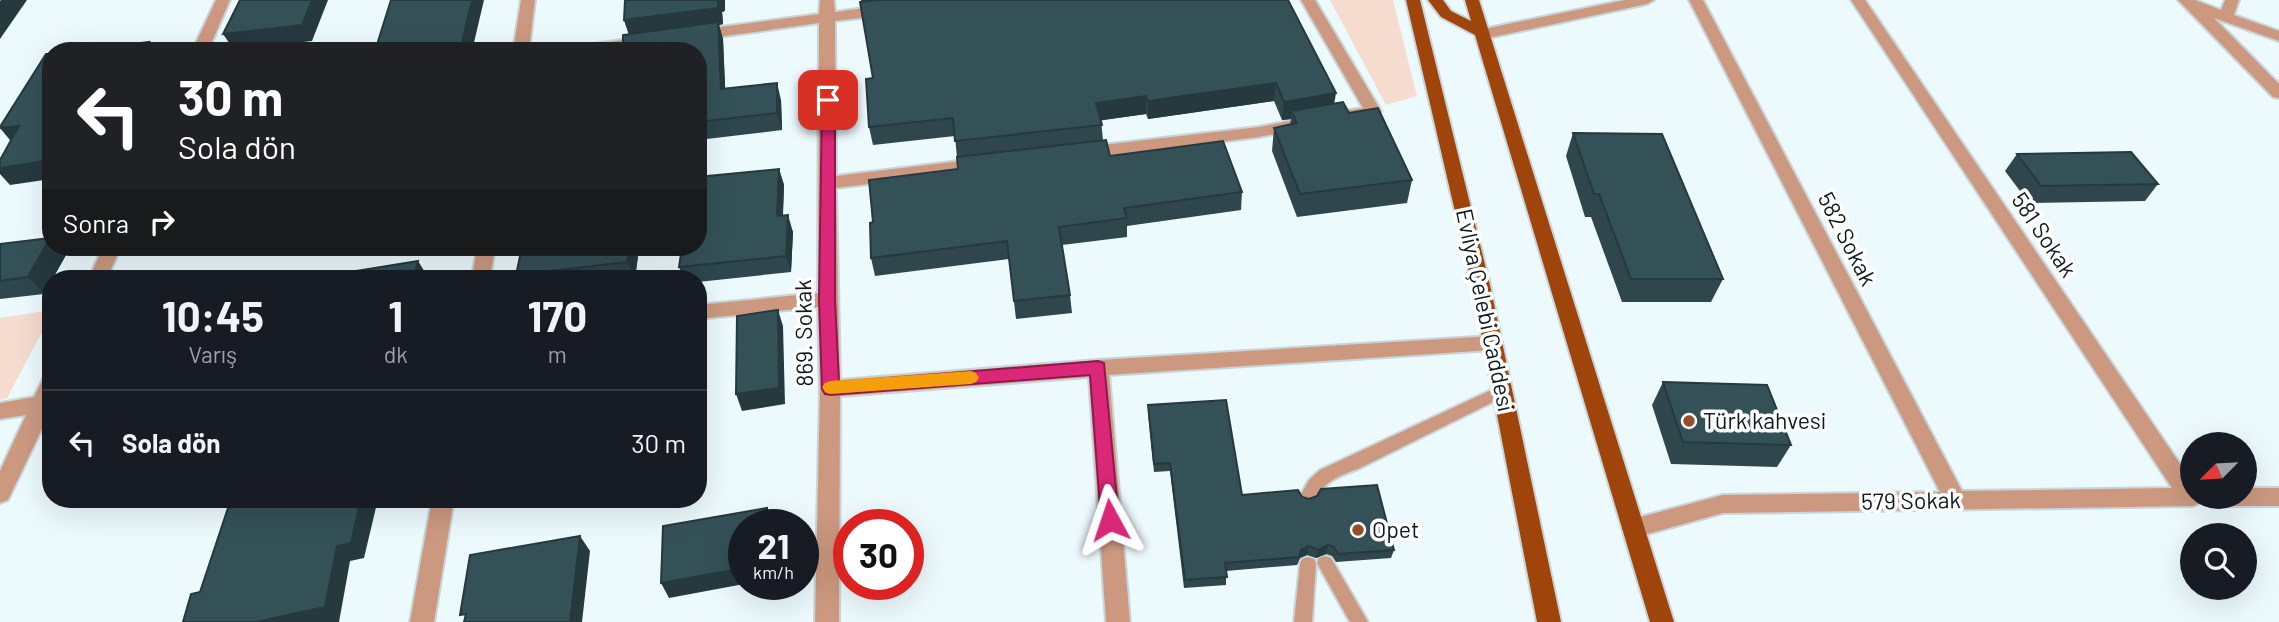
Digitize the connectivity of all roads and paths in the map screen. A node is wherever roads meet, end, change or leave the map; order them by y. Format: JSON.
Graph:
{"nodes":[{"id":1,"x":223,"y":0,"type":"edge"},
{"id":2,"x":528,"y":0,"type":"edge"},
{"id":3,"x":1308,"y":0,"type":"edge"},
{"id":4,"x":1413,"y":0,"type":"edge"},
{"id":5,"x":1436,"y":0,"type":"edge"},
{"id":6,"x":1472,"y":0,"type":"edge"},
{"id":7,"x":1647,"y":0,"type":"edge"},
{"id":8,"x":1696,"y":0,"type":"edge"},
{"id":9,"x":1858,"y":0,"type":"edge"},
{"id":10,"x":2232,"y":0,"type":"edge"},
{"id":11,"x":2189,"y":2,"type":"edge"},
{"id":12,"x":907,"y":7,"type":"edge"},
{"id":13,"x":828,"y":9,"type":"edge"},
{"id":14,"x":2226,"y":17,"type":"junction"},
{"id":15,"x":1483,"y":34,"type":"junction"},
{"id":16,"x":2279,"y":36,"type":"edge"},
{"id":17,"x":204,"y":42,"type":"edge"},
{"id":18,"x":522,"y":42,"type":"edge"},
{"id":19,"x":647,"y":42,"type":"edge"},
{"id":20,"x":2279,"y":93,"type":"edge"},
{"id":21,"x":1065,"y":155,"type":"edge"},
{"id":22,"x":995,"y":163,"type":"edge"},
{"id":23,"x":829,"y":183,"type":"junction"},
{"id":24,"x":827,"y":299,"type":"junction"},
{"id":25,"x":707,"y":311,"type":"edge"},
{"id":26,"x":1492,"y":343,"type":"junction"},
{"id":27,"x":1098,"y":368,"type":"junction"},
{"id":28,"x":831,"y":389,"type":"junction"},
{"id":29,"x":1502,"y":390,"type":"junction"},
{"id":30,"x":42,"y":404,"type":"edge"},
{"id":31,"x":0,"y":411,"type":"edge"},
{"id":32,"x":42,"y":411,"type":"edge"},
{"id":33,"x":2180,"y":471,"type":"edge"},
{"id":34,"x":0,"y":494,"type":"edge"},
{"id":35,"x":2180,"y":497,"type":"edge"},
{"id":36,"x":1307,"y":498,"type":"edge"},
{"id":37,"x":2258,"y":498,"type":"edge"},
{"id":38,"x":2279,"y":498,"type":"edge"},
{"id":39,"x":1955,"y":500,"type":"junction"},
{"id":40,"x":441,"y":508,"type":"edge"},
{"id":41,"x":1633,"y":528,"type":"junction"},
{"id":42,"x":1661,"y":621,"type":"edge"},
{"id":43,"x":422,"y":622,"type":"edge"},
{"id":44,"x":827,"y":622,"type":"edge"},
{"id":45,"x":1118,"y":622,"type":"edge"},
{"id":46,"x":1303,"y":622,"type":"edge"},
{"id":47,"x":1359,"y":622,"type":"edge"},
{"id":48,"x":1549,"y":622,"type":"edge"}],
"edges":[{"from":1,"to":17,"type":"street"},
{"from":2,"to":18,"type":"street"},
{"from":3,"to":21,"type":"street"},
{"from":4,"to":26,"type":"main road","name":"Evliya Çelebi Caddesi"},
{"from":5,"to":15,"type":"main road"},
{"from":6,"to":15,"type":"main road"},
{"from":7,"to":15,"type":"street"},
{"from":8,"to":39,"type":"street","name":"582 Sokak"},
{"from":9,"to":33,"type":"street","name":"581 Sokak"},
{"from":10,"to":14,"type":"street"},
{"from":11,"to":14,"type":"street"},
{"from":11,"to":20,"type":"street"},
{"from":12,"to":13,"type":"street"},
{"from":13,"to":19,"type":"street"},
{"from":13,"to":23,"type":"street","name":"869. Sokak"},
{"from":14,"to":16,"type":"street"},
{"from":15,"to":41,"type":"main road"},
{"from":22,"to":23,"type":"street"},
{"from":23,"to":24,"type":"street","name":"869. Sokak"},
{"from":24,"to":25,"type":"street"},
{"from":24,"to":28,"type":"street","name":"869. Sokak"},
{"from":26,"to":27,"type":"street"},
{"from":26,"to":29,"type":"main road","name":"Evliya Çelebi Caddesi"},
{"from":27,"to":28,"type":"street"},
{"from":27,"to":45,"type":"street"},
{"from":28,"to":44,"type":"street","name":"869. Sokak"},
{"from":29,"to":36,"type":"lane"},
{"from":29,"to":48,"type":"main road","name":"Evliya Çelebi Caddesi"},
{"from":30,"to":31,"type":"street"},
{"from":32,"to":34,"type":"street"},
{"from":35,"to":39,"type":"street","name":"579 Sokak"},
{"from":37,"to":38,"type":"street","name":"579 Sokak"},
{"from":39,"to":41,"type":"street","name":"579 Sokak"},
{"from":40,"to":43,"type":"street"},
{"from":41,"to":42,"type":"main road"},
{"from":46,"to":47,"type":"lane"}]}
